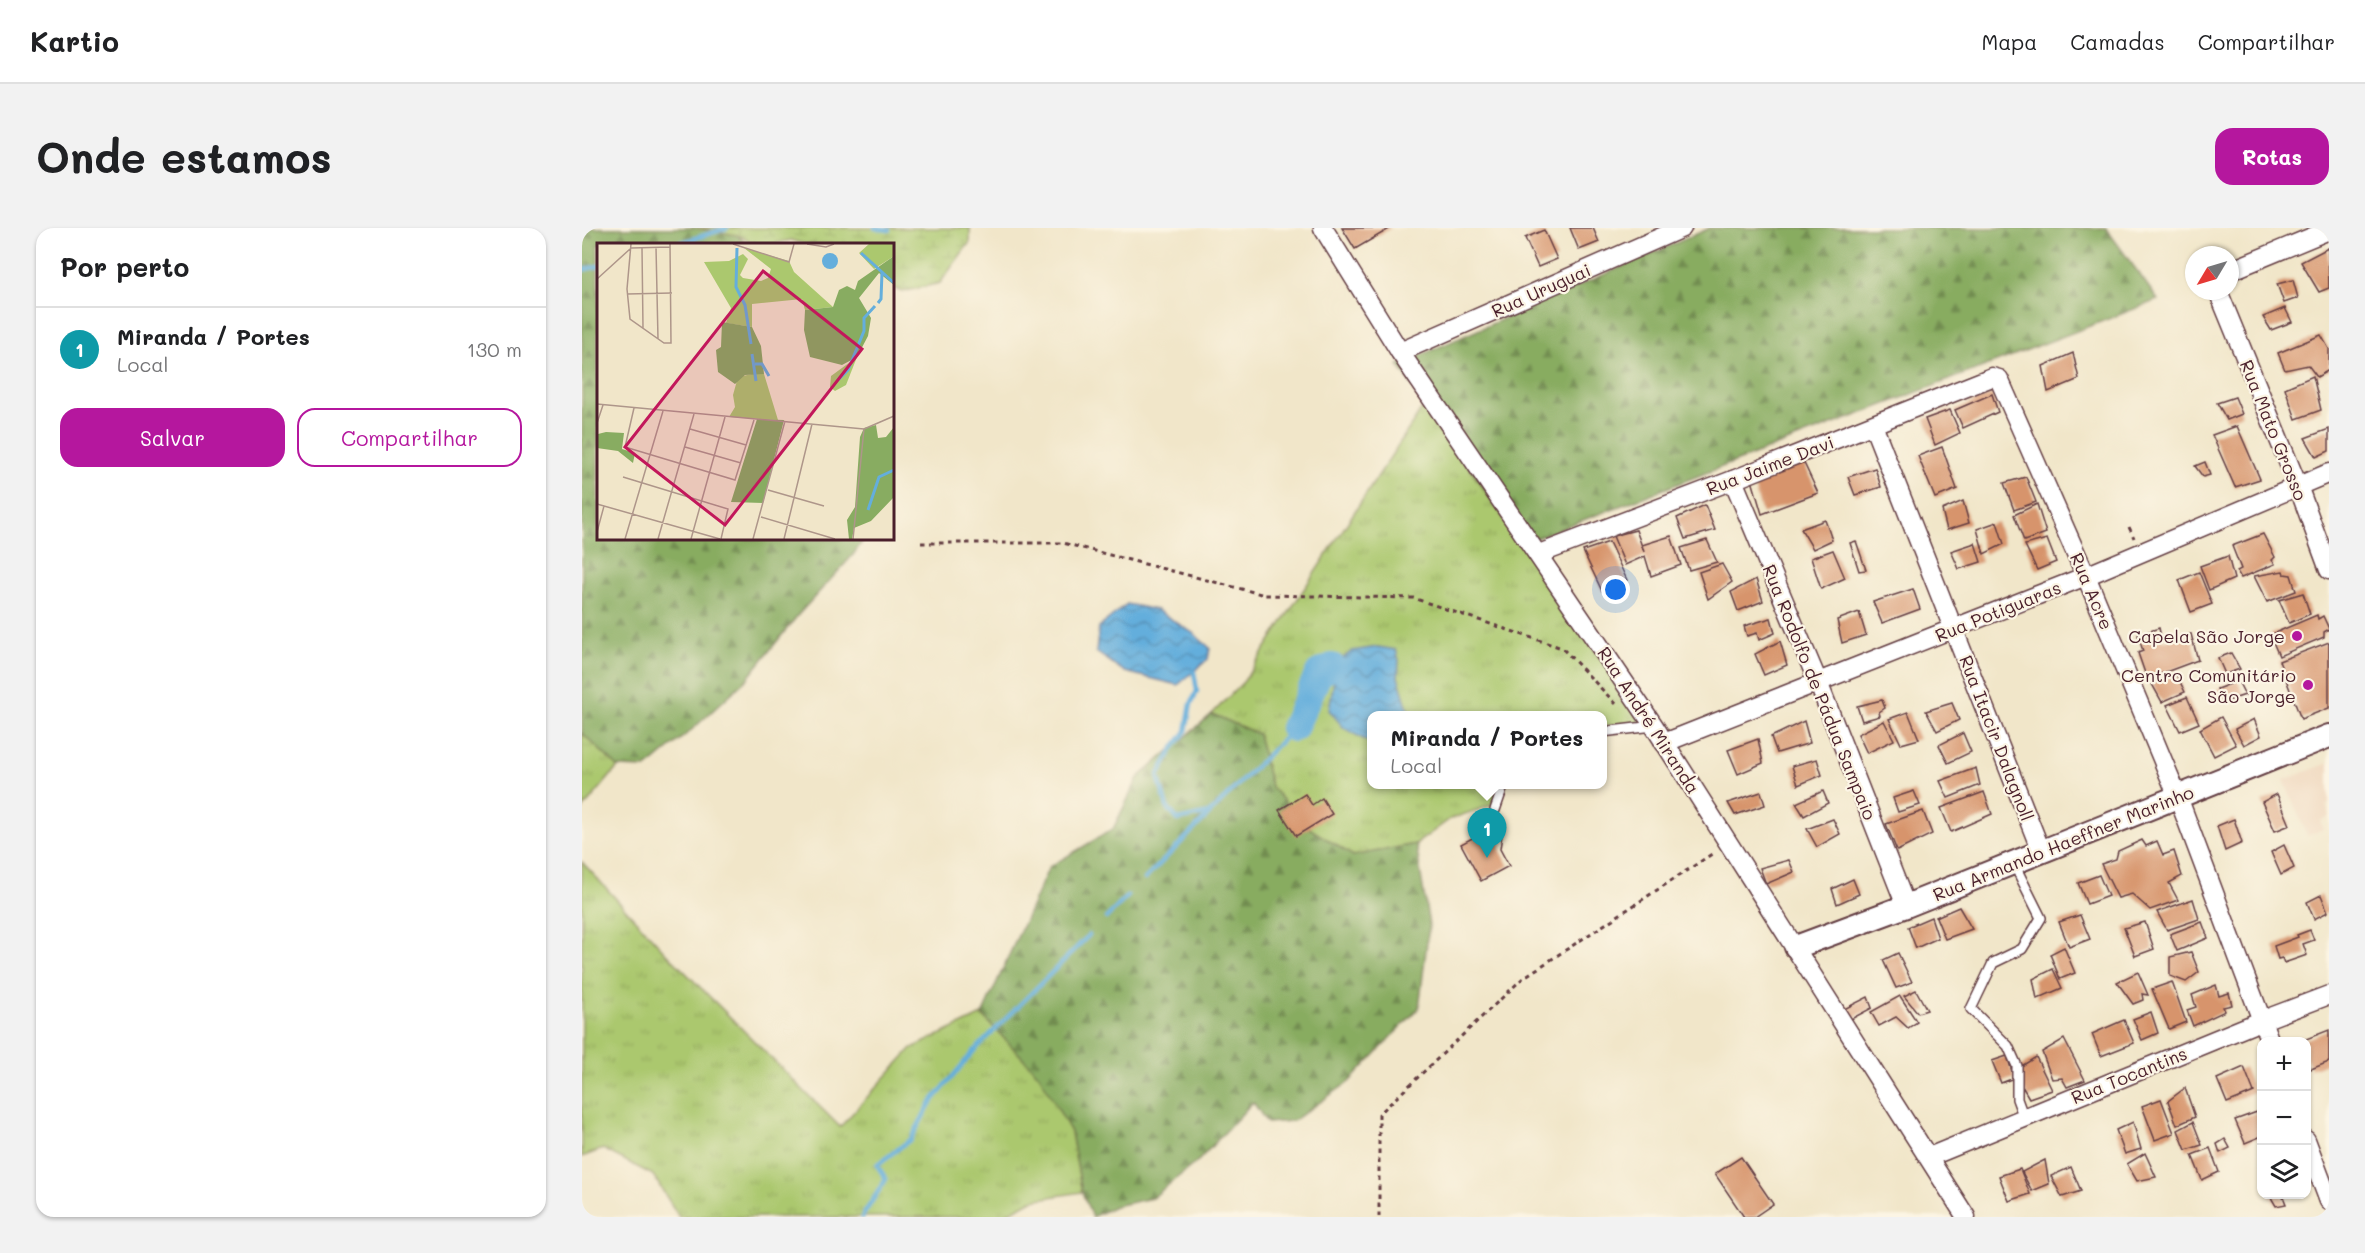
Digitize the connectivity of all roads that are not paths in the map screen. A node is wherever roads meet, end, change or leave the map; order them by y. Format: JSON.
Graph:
{"nodes":[{"id":1,"x":1323,"y":228,"type":"edge"},
{"id":2,"x":1682,"y":228,"type":"edge"},
{"id":3,"x":2329,"y":230,"type":"edge"},
{"id":4,"x":2239,"y":267,"type":"edge"},
{"id":5,"x":2222,"y":300,"type":"edge"},
{"id":6,"x":1400,"y":352,"type":"junction"},
{"id":7,"x":2000,"y":379,"type":"joint"},
{"id":8,"x":1873,"y":425,"type":"junction"},
{"id":9,"x":2329,"y":473,"type":"edge"},
{"id":10,"x":1733,"y":480,"type":"junction"},
{"id":11,"x":2298,"y":486,"type":"junction"},
{"id":12,"x":1539,"y":554,"type":"junction"},
{"id":13,"x":2329,"y":570,"type":"edge"},
{"id":14,"x":2086,"y":576,"type":"junction"},
{"id":15,"x":1954,"y":629,"type":"junction"},
{"id":16,"x":1818,"y":682,"type":"junction"},
{"id":17,"x":1647,"y":727,"type":"junction"},
{"id":18,"x":1607,"y":731,"type":"edge"},
{"id":19,"x":2329,"y":736,"type":"edge"},
{"id":20,"x":1664,"y":743,"type":"junction"},
{"id":21,"x":1502,"y":789,"type":"edge"},
{"id":22,"x":2178,"y":797,"type":"junction"},
{"id":23,"x":1495,"y":810,"type":"dead end"},
{"id":24,"x":2041,"y":851,"type":"junction"},
{"id":25,"x":2013,"y":862,"type":"junction"},
{"id":26,"x":1906,"y":906,"type":"junction"},
{"id":27,"x":1796,"y":947,"type":"junction"},
{"id":28,"x":2329,"y":995,"type":"edge"},
{"id":29,"x":2262,"y":1020,"type":"junction"},
{"id":30,"x":2268,"y":1037,"type":"edge"},
{"id":31,"x":2024,"y":1118,"type":"junction"},
{"id":32,"x":2309,"y":1145,"type":"edge"},
{"id":33,"x":1929,"y":1157,"type":"junction"},
{"id":34,"x":2329,"y":1201,"type":"edge"},
{"id":35,"x":1966,"y":1217,"type":"edge"}],
"edges":[{"from":1,"to":6,"type":"street","name":"Rua André Miranda"},
{"from":2,"to":6,"type":"street","name":"Rua Uruguai"},
{"from":3,"to":4,"type":"street"},
{"from":5,"to":11,"type":"street","name":"Rua Mato Grosso"},
{"from":6,"to":12,"type":"street","name":"Rua André Miranda"},
{"from":7,"to":8,"type":"street","name":"Rua Jaime Davi"},
{"from":7,"to":14,"type":"street","name":"Rua Acre"},
{"from":8,"to":10,"type":"street","name":"Rua Jaime Davi"},
{"from":8,"to":15,"type":"street","name":"Rua Itacir Dalagnoll"},
{"from":9,"to":11,"type":"street","name":"Rua Potiguaras"},
{"from":10,"to":12,"type":"street","name":"Rua Jaime Davi"},
{"from":10,"to":16,"type":"street","name":"Rua Rodolfo de Pádua Sampaio"},
{"from":11,"to":13,"type":"street","name":"Rua Mato Grosso"},
{"from":11,"to":14,"type":"street","name":"Rua Potiguaras"},
{"from":12,"to":17,"type":"street","name":"Rua André Miranda"},
{"from":14,"to":15,"type":"street","name":"Rua Potiguaras"},
{"from":14,"to":22,"type":"street","name":"Rua Acre"},
{"from":15,"to":16,"type":"street","name":"Rua Potiguaras"},
{"from":15,"to":24,"type":"street","name":"Rua Itacir Dalagnoll"},
{"from":16,"to":20,"type":"street","name":"Rua Potiguaras"},
{"from":16,"to":26,"type":"street","name":"Rua Rodolfo de Pádua Sampaio"},
{"from":17,"to":18,"type":"lane"},
{"from":17,"to":20,"type":"street","name":"Rua André Miranda"},
{"from":19,"to":22,"type":"street","name":"Rua Armando Haeffner Marinho"},
{"from":20,"to":27,"type":"street","name":"Rua André Miranda"},
{"from":21,"to":23,"type":"lane"},
{"from":22,"to":24,"type":"street","name":"Rua Armando Haeffner Marinho"},
{"from":22,"to":29,"type":"street","name":"Rua Acre"},
{"from":24,"to":25,"type":"street","name":"Rua Armando Haeffner Marinho"},
{"from":25,"to":26,"type":"street","name":"Rua Armando Haeffner Marinho"},
{"from":25,"to":31,"type":"lane"},
{"from":26,"to":27,"type":"street","name":"Rua Armando Haeffner Marinho"},
{"from":27,"to":33,"type":"street","name":"Rua André Miranda"},
{"from":28,"to":29,"type":"street","name":"Rua Tocantins"},
{"from":29,"to":30,"type":"street","name":"Rua Acre"},
{"from":29,"to":31,"type":"street","name":"Rua Tocantins"},
{"from":31,"to":33,"type":"street","name":"Rua Tocantins"},
{"from":32,"to":34,"type":"street"},
{"from":33,"to":35,"type":"street","name":"Rua André Miranda"}]}
